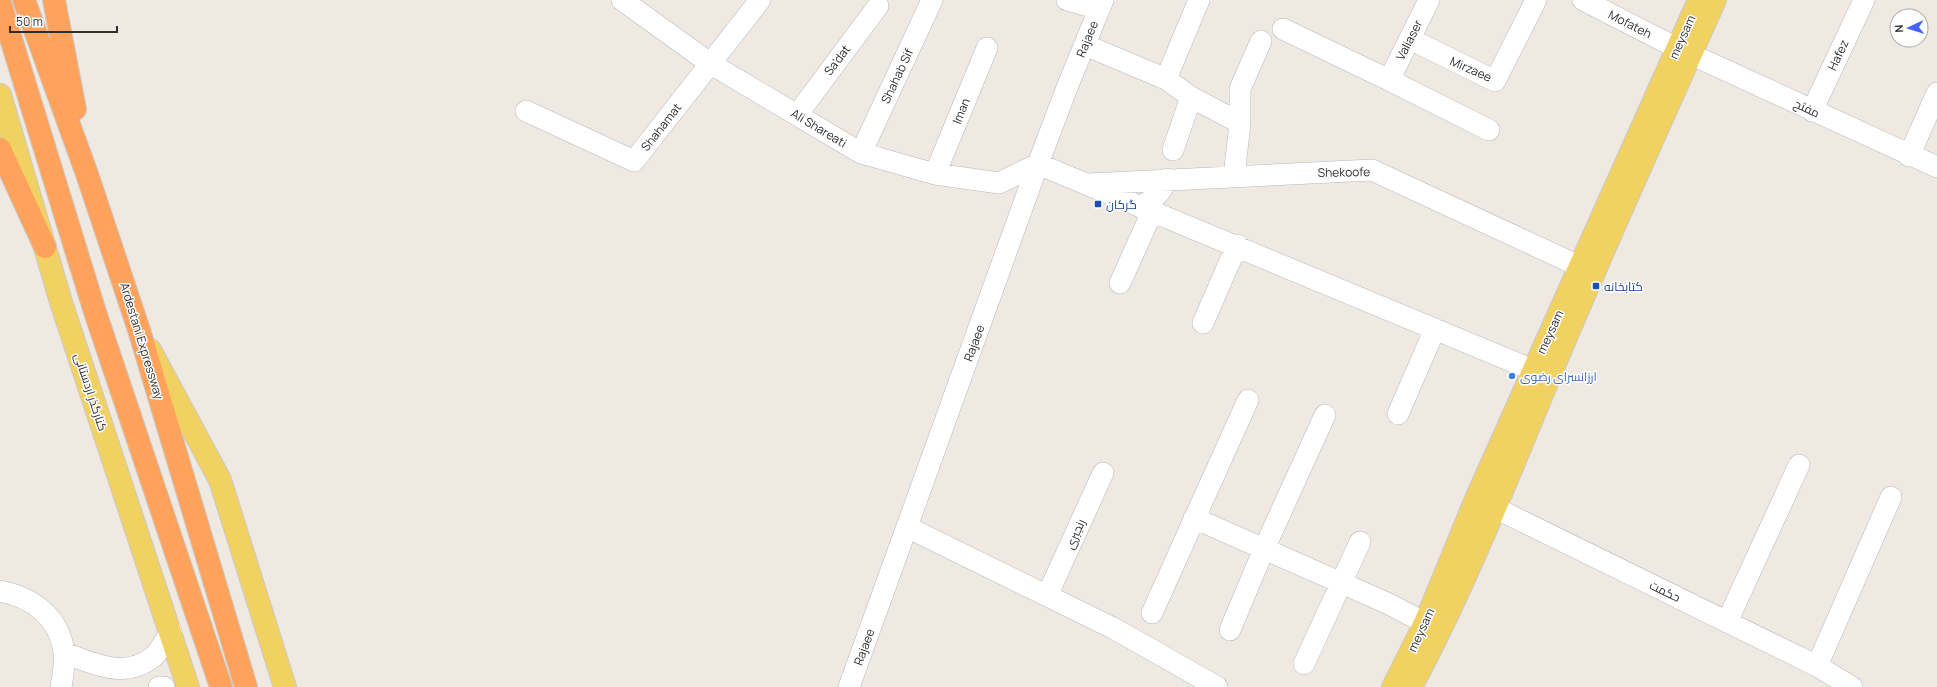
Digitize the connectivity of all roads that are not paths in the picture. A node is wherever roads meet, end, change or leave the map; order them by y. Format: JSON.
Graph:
{"nodes":[{"id":1,"x":24,"y":0,"type":"edge"},
{"id":2,"x":54,"y":0,"type":"edge"},
{"id":3,"x":622,"y":0,"type":"edge"},
{"id":4,"x":760,"y":0,"type":"edge"},
{"id":5,"x":932,"y":0,"type":"edge"},
{"id":6,"x":1067,"y":0,"type":"edge"},
{"id":7,"x":1200,"y":0,"type":"edge"},
{"id":8,"x":1429,"y":0,"type":"edge"},
{"id":9,"x":1536,"y":0,"type":"edge"},
{"id":10,"x":1583,"y":0,"type":"edge"},
{"id":11,"x":1699,"y":0,"type":"edge"},
{"id":12,"x":1716,"y":0,"type":"edge"},
{"id":13,"x":1864,"y":0,"type":"edge"},
{"id":14,"x":0,"y":3,"type":"edge"},
{"id":15,"x":1101,"y":5,"type":"edge"},
{"id":16,"x":878,"y":6,"type":"dead end"},
{"id":17,"x":1282,"y":29,"type":"dead end"},
{"id":18,"x":1410,"y":39,"type":"junction"},
{"id":19,"x":1261,"y":41,"type":"dead end"},
{"id":20,"x":1085,"y":45,"type":"junction"},
{"id":21,"x":987,"y":48,"type":"dead end"},
{"id":22,"x":1684,"y":51,"type":"junction"},
{"id":23,"x":711,"y":64,"type":"junction"},
{"id":24,"x":1166,"y":79,"type":"junction"},
{"id":25,"x":1389,"y":80,"type":"junction"},
{"id":26,"x":1937,"y":93,"type":"edge"},
{"id":27,"x":0,"y":95,"type":"edge"},
{"id":28,"x":1191,"y":97,"type":"junction"},
{"id":29,"x":526,"y":111,"type":"dead end"},
{"id":30,"x":1812,"y":111,"type":"junction"},
{"id":31,"x":797,"y":115,"type":"junction"},
{"id":32,"x":1240,"y":123,"type":"junction"},
{"id":33,"x":1489,"y":130,"type":"dead end"},
{"id":34,"x":0,"y":149,"type":"edge"},
{"id":35,"x":1173,"y":150,"type":"dead end"},
{"id":36,"x":861,"y":153,"type":"junction"},
{"id":37,"x":1909,"y":156,"type":"junction"},
{"id":38,"x":1038,"y":164,"type":"junction"},
{"id":39,"x":1937,"y":167,"type":"edge"},
{"id":40,"x":87,"y":174,"type":"junction"},
{"id":41,"x":935,"y":174,"type":"junction"},
{"id":42,"x":1234,"y":177,"type":"junction"},
{"id":43,"x":1167,"y":179,"type":"junction"},
{"id":44,"x":1087,"y":184,"type":"junction"},
{"id":45,"x":1146,"y":210,"type":"junction"},
{"id":46,"x":1237,"y":245,"type":"junction"},
{"id":47,"x":45,"y":248,"type":"junction"},
{"id":48,"x":1580,"y":267,"type":"junction"},
{"id":49,"x":1120,"y":283,"type":"dead end"},
{"id":50,"x":1203,"y":323,"type":"dead end"},
{"id":51,"x":1435,"y":329,"type":"junction"},
{"id":52,"x":139,"y":330,"type":"junction"},
{"id":53,"x":1533,"y":370,"type":"junction"},
{"id":54,"x":1248,"y":400,"type":"dead end"},
{"id":55,"x":1398,"y":414,"type":"dead end"},
{"id":56,"x":1325,"y":415,"type":"dead end"},
{"id":57,"x":1799,"y":465,"type":"dead end"},
{"id":58,"x":1103,"y":473,"type":"dead end"},
{"id":59,"x":1891,"y":497,"type":"dead end"},
{"id":60,"x":1473,"y":505,"type":"junction"},
{"id":61,"x":1494,"y":514,"type":"junction"},
{"id":62,"x":1194,"y":518,"type":"junction"},
{"id":63,"x":907,"y":527,"type":"junction"},
{"id":64,"x":1360,"y":542,"type":"dead end"},
{"id":65,"x":1264,"y":549,"type":"junction"},
{"id":66,"x":1341,"y":583,"type":"junction"},
{"id":67,"x":0,"y":591,"type":"edge"},
{"id":68,"x":1047,"y":596,"type":"junction"},
{"id":69,"x":1152,"y":613,"type":"dead end"},
{"id":70,"x":1727,"y":622,"type":"junction"},
{"id":71,"x":1425,"y":623,"type":"junction"},
{"id":72,"x":1230,"y":630,"type":"dead end"},
{"id":73,"x":171,"y":631,"type":"junction"},
{"id":74,"x":64,"y":653,"type":"junction"},
{"id":75,"x":1304,"y":664,"type":"dead end"},
{"id":76,"x":1817,"y":666,"type":"junction"},
{"id":77,"x":61,"y":687,"type":"edge"},
{"id":78,"x":159,"y":687,"type":"edge"},
{"id":79,"x":164,"y":687,"type":"edge"},
{"id":80,"x":188,"y":687,"type":"edge"},
{"id":81,"x":221,"y":687,"type":"edge"},
{"id":82,"x":246,"y":687,"type":"edge"},
{"id":83,"x":285,"y":687,"type":"edge"},
{"id":84,"x":850,"y":687,"type":"edge"},
{"id":85,"x":1217,"y":687,"type":"edge"},
{"id":86,"x":1393,"y":687,"type":"edge"},
{"id":87,"x":1411,"y":687,"type":"edge"},
{"id":88,"x":1828,"y":687,"type":"edge"},
{"id":89,"x":1852,"y":687,"type":"edge"}],
"edges":[{"from":1,"to":40,"type":"highway","name":"Ardestani Expressway"},
{"from":2,"to":40,"type":"highway"},
{"from":3,"to":23,"type":"street","name":"Ali Shareati"},
{"from":4,"to":23,"type":"street","name":"Shahamat"},
{"from":5,"to":36,"type":"street","name":"Shahab Sif"},
{"from":6,"to":15,"type":"street"},
{"from":7,"to":24,"type":"street"},
{"from":8,"to":18,"type":"street","name":"Valiaser"},
{"from":9,"to":18,"type":"street","name":"Mirzaee"},
{"from":10,"to":22,"type":"street","name":"Mofateh"},
{"from":11,"to":22,"type":"main road","name":"meysam"},
{"from":12,"to":22,"type":"main road","name":"meysam"},
{"from":13,"to":30,"type":"street","name":"Hafez"},
{"from":14,"to":81,"type":"highway"},
{"from":15,"to":20,"type":"street","name":"Rajaee"},
{"from":16,"to":31,"type":"street","name":"Sa'dat"},
{"from":17,"to":25,"type":"street"},
{"from":18,"to":25,"type":"street","name":"Valiaser"},
{"from":19,"to":32,"type":"street"},
{"from":20,"to":24,"type":"street"},
{"from":20,"to":38,"type":"street","name":"Rajaee"},
{"from":21,"to":41,"type":"street","name":"Iman"},
{"from":22,"to":30,"type":"street","name":"مفتح"},
{"from":22,"to":48,"type":"main road","name":"meysam"},
{"from":22,"to":61,"type":"main road","name":"meysam"},
{"from":23,"to":29,"type":"street","name":"Shahamat"},
{"from":23,"to":31,"type":"street","name":"Ali Shareati"},
{"from":24,"to":28,"type":"street"},
{"from":25,"to":33,"type":"street"},
{"from":26,"to":37,"type":"street"},
{"from":27,"to":47,"type":"main road","name":"کنارگذر اردستانی"},
{"from":28,"to":32,"type":"street"},
{"from":28,"to":35,"type":"street"},
{"from":30,"to":37,"type":"street","name":"مفتح"},
{"from":31,"to":36,"type":"street","name":"Ali Shareati"},
{"from":32,"to":42,"type":"street"},
{"from":34,"to":47,"type":"highway"},
{"from":36,"to":41,"type":"street","name":"Ali Shareati"},
{"from":37,"to":39,"type":"street","name":"مفتح"},
{"from":38,"to":41,"type":"street","name":"Ali Shareati"},
{"from":38,"to":44,"type":"street"},
{"from":38,"to":63,"type":"street","name":"Rajaee"},
{"from":40,"to":52,"type":"highway","name":"Ardestani Expressway"},
{"from":42,"to":43,"type":"street","name":"Shekoofe"},
{"from":42,"to":48,"type":"street","name":"Shekoofe"},
{"from":43,"to":44,"type":"street","name":"Shekoofe"},
{"from":43,"to":45,"type":"street"},
{"from":44,"to":45,"type":"street"},
{"from":45,"to":46,"type":"street"},
{"from":45,"to":49,"type":"street"},
{"from":46,"to":50,"type":"street"},
{"from":46,"to":51,"type":"street"},
{"from":47,"to":73,"type":"main road","name":"کنارگذر اردستانی"},
{"from":48,"to":53,"type":"main road","name":"meysam"},
{"from":51,"to":53,"type":"street"},
{"from":51,"to":55,"type":"street"},
{"from":52,"to":82,"type":"highway","name":"Ardestani Expressway"},
{"from":52,"to":83,"type":"main road"},
{"from":53,"to":60,"type":"main road","name":"meysam"},
{"from":54,"to":62,"type":"street"},
{"from":56,"to":65,"type":"street"},
{"from":57,"to":70,"type":"street"},
{"from":58,"to":68,"type":"street","name":"رنجبری"},
{"from":59,"to":76,"type":"street"},
{"from":60,"to":61,"type":"street","name":"حکمت"},
{"from":60,"to":71,"type":"main road","name":"meysam"},
{"from":61,"to":70,"type":"street","name":"حکمت"},
{"from":61,"to":87,"type":"main road","name":"meysam"},
{"from":61,"to":88,"type":"street","name":"حکمت"},
{"from":62,"to":65,"type":"street"},
{"from":62,"to":69,"type":"street"},
{"from":63,"to":68,"type":"street"},
{"from":63,"to":84,"type":"street","name":"Rajaee"},
{"from":64,"to":66,"type":"street"},
{"from":65,"to":66,"type":"street"},
{"from":65,"to":72,"type":"street"},
{"from":66,"to":71,"type":"street"},
{"from":66,"to":75,"type":"street"},
{"from":67,"to":74,"type":"street"},
{"from":68,"to":85,"type":"street"},
{"from":70,"to":76,"type":"street","name":"حکمت"},
{"from":71,"to":86,"type":"main road","name":"meysam"},
{"from":73,"to":74,"type":"street"},
{"from":73,"to":80,"type":"main road","name":"کنارگذر اردستانی"},
{"from":74,"to":77,"type":"street"},
{"from":76,"to":89,"type":"street","name":"حکمت"},
{"from":78,"to":79,"type":"street"}]}
